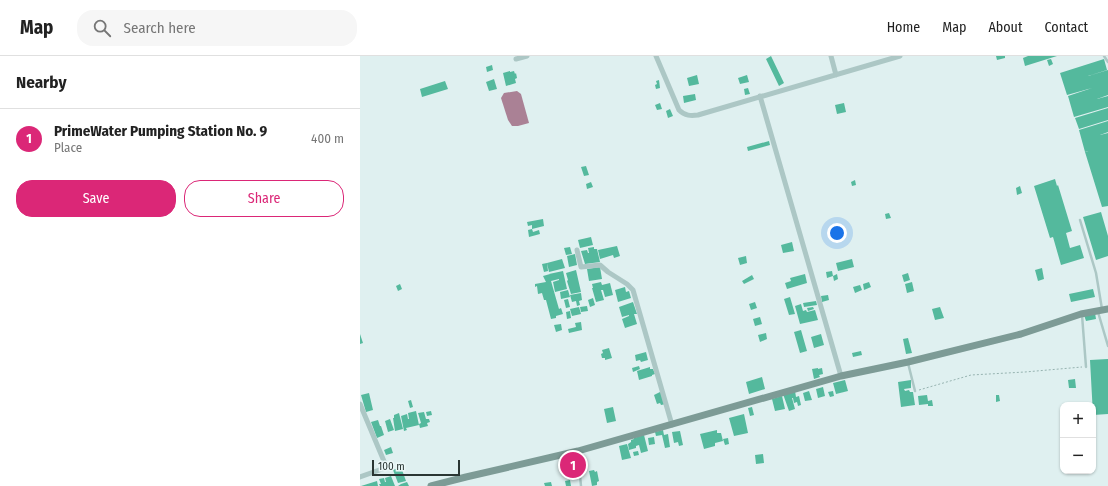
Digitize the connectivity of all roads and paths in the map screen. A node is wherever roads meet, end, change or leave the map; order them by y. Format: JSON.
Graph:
{"nodes":[{"id":1,"x":527,"y":56,"type":"edge"},
{"id":2,"x":656,"y":56,"type":"edge"},
{"id":3,"x":831,"y":56,"type":"edge"},
{"id":4,"x":900,"y":56,"type":"edge"},
{"id":5,"x":1104,"y":56,"type":"edge"},
{"id":6,"x":516,"y":59,"type":"dead end"},
{"id":7,"x":1108,"y":62,"type":"edge"},
{"id":8,"x":836,"y":75,"type":"junction"},
{"id":9,"x":760,"y":96,"type":"junction"},
{"id":10,"x":1080,"y":220,"type":"dead end"},
{"id":11,"x":577,"y":250,"type":"dead end"},
{"id":12,"x":1103,"y":310,"type":"edge"},
{"id":13,"x":1082,"y":314,"type":"junction"},
{"id":14,"x":1108,"y":346,"type":"edge"},
{"id":15,"x":908,"y":362,"type":"junction"},
{"id":16,"x":1086,"y":366,"type":"joint"},
{"id":17,"x":841,"y":376,"type":"junction"},
{"id":18,"x":915,"y":391,"type":"joint"},
{"id":19,"x":360,"y":404,"type":"edge"},
{"id":20,"x":672,"y":425,"type":"junction"},
{"id":21,"x":578,"y":451,"type":"junction"},
{"id":22,"x":360,"y":477,"type":"edge"},
{"id":23,"x":432,"y":486,"type":"edge"},
{"id":24,"x":581,"y":486,"type":"edge"}],
"edges":[{"from":1,"to":6,"type":"street"},
{"from":2,"to":9,"type":"street"},
{"from":3,"to":8,"type":"street"},
{"from":4,"to":8,"type":"street"},
{"from":5,"to":7,"type":"lane"},
{"from":8,"to":9,"type":"street"},
{"from":9,"to":17,"type":"street"},
{"from":10,"to":12,"type":"lane"},
{"from":11,"to":20,"type":"street"},
{"from":12,"to":13,"type":"street"},
{"from":12,"to":14,"type":"lane"},
{"from":13,"to":15,"type":"street"},
{"from":13,"to":16,"type":"lane"},
{"from":15,"to":17,"type":"street"},
{"from":15,"to":18,"type":"lane"},
{"from":16,"to":18,"type":"path"},
{"from":17,"to":20,"type":"street"},
{"from":19,"to":22,"type":"street"},
{"from":20,"to":21,"type":"street"},
{"from":21,"to":23,"type":"street"},
{"from":21,"to":24,"type":"lane"}]}
